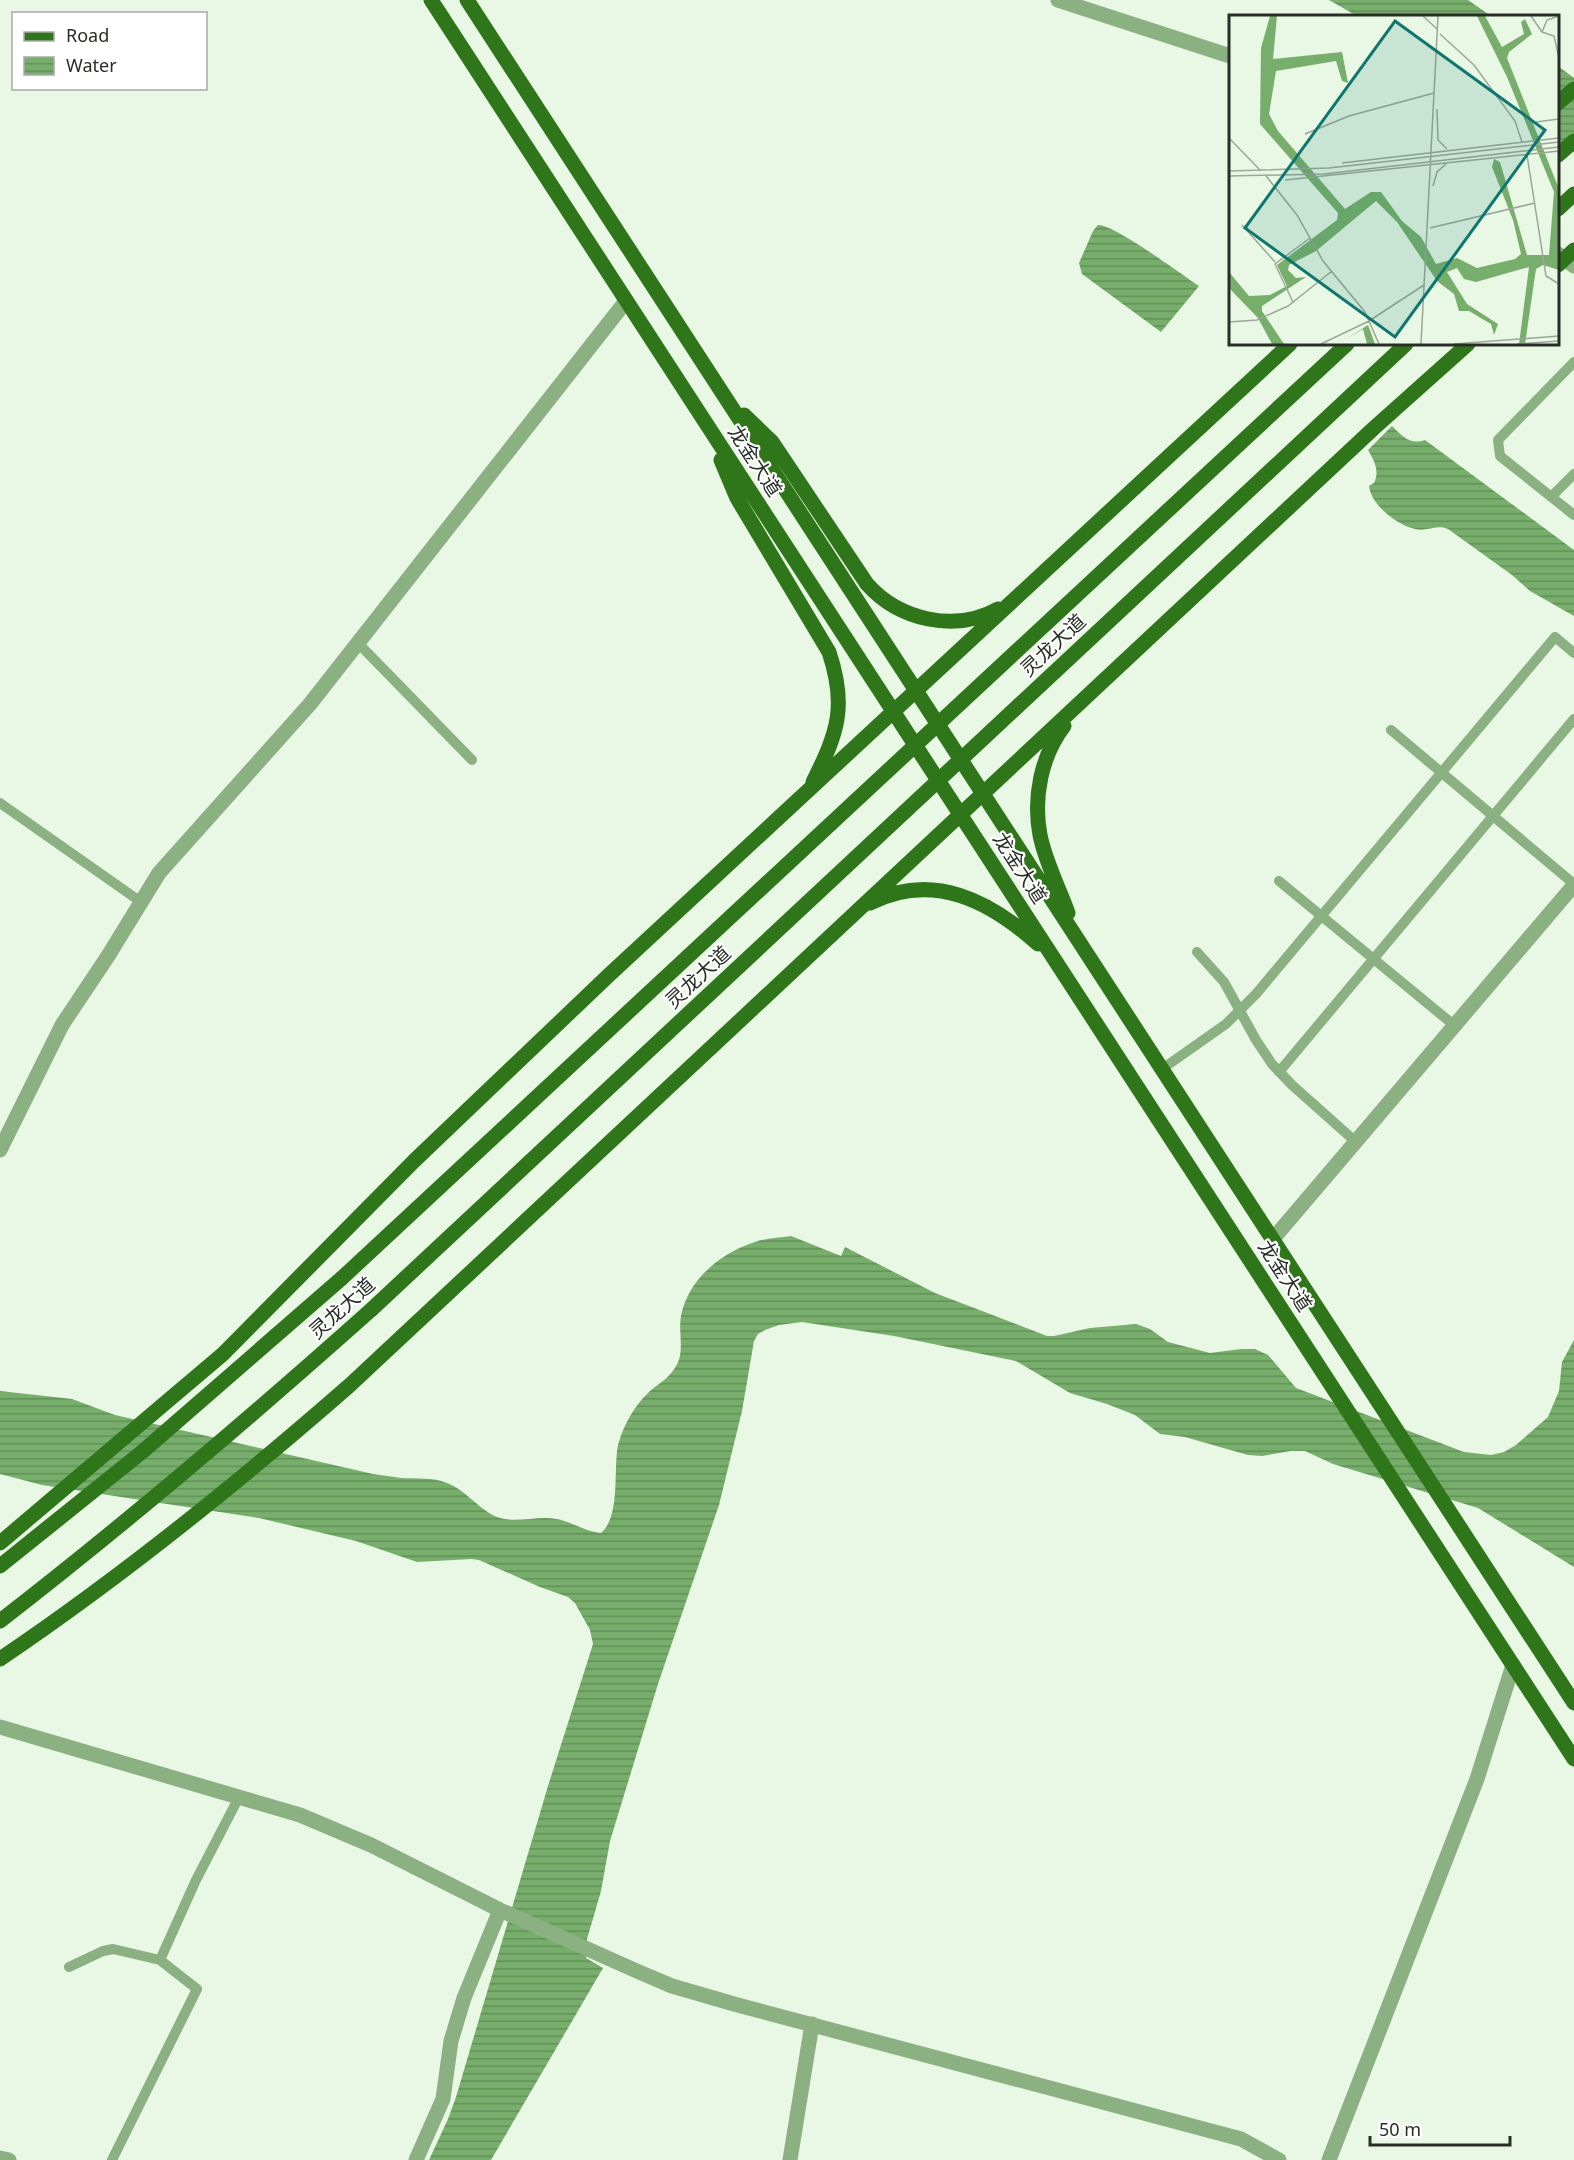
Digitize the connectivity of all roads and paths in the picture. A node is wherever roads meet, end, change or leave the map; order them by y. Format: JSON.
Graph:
{"nodes":[{"id":1,"x":431,"y":0,"type":"edge"},
{"id":2,"x":467,"y":0,"type":"edge"},
{"id":3,"x":1058,"y":0,"type":"edge"},
{"id":4,"x":1229,"y":56,"type":"edge"},
{"id":5,"x":1574,"y":89,"type":"edge"},
{"id":6,"x":1559,"y":101,"type":"edge"},
{"id":7,"x":1574,"y":141,"type":"edge"},
{"id":8,"x":1559,"y":153,"type":"edge"},
{"id":9,"x":1574,"y":194,"type":"edge"},
{"id":10,"x":1559,"y":206,"type":"edge"},
{"id":11,"x":1574,"y":250,"type":"edge"},
{"id":12,"x":1559,"y":255,"type":"edge"},
{"id":13,"x":1559,"y":263,"type":"edge"},
{"id":14,"x":1574,"y":266,"type":"edge"},
{"id":15,"x":626,"y":301,"type":"junction"},
{"id":16,"x":1289,"y":345,"type":"edge"},
{"id":17,"x":1346,"y":345,"type":"edge"},
{"id":18,"x":1405,"y":345,"type":"edge"},
{"id":19,"x":1467,"y":345,"type":"edge"},
{"id":20,"x":1574,"y":362,"type":"edge"},
{"id":21,"x":725,"y":397,"type":"junction"},
{"id":22,"x":706,"y":424,"type":"junction"},
{"id":23,"x":1574,"y":474,"type":"edge"},
{"id":24,"x":1551,"y":497,"type":"junction"},
{"id":25,"x":1574,"y":515,"type":"edge"},
{"id":26,"x":1018,"y":596,"type":"junction"},
{"id":27,"x":358,"y":643,"type":"junction"},
{"id":28,"x":1574,"y":653,"type":"edge"},
{"id":29,"x":916,"y":691,"type":"junction"},
{"id":30,"x":1085,"y":698,"type":"junction"},
{"id":31,"x":893,"y":712,"type":"junction"},
{"id":32,"x":1574,"y":719,"type":"edge"},
{"id":33,"x":1391,"y":730,"type":"dead end"},
{"id":34,"x":472,"y":760,"type":"dead end"},
{"id":35,"x":1442,"y":772,"type":"junction"},
{"id":36,"x":808,"y":791,"type":"junction"},
{"id":37,"x":983,"y":793,"type":"junction"},
{"id":38,"x":0,"y":803,"type":"edge"},
{"id":39,"x":960,"y":815,"type":"junction"},
{"id":40,"x":1493,"y":816,"type":"junction"},
{"id":41,"x":1279,"y":881,"type":"dead end"},
{"id":42,"x":1574,"y":885,"type":"edge"},
{"id":43,"x":141,"y":902,"type":"junction"},
{"id":44,"x":859,"y":909,"type":"junction"},
{"id":45,"x":1321,"y":916,"type":"junction"},
{"id":46,"x":1077,"y":939,"type":"junction"},
{"id":47,"x":1197,"y":952,"type":"dead end"},
{"id":48,"x":1052,"y":956,"type":"junction"},
{"id":49,"x":1373,"y":958,"type":"junction"},
{"id":50,"x":1240,"y":1010,"type":"junction"},
{"id":51,"x":1455,"y":1026,"type":"junction"},
{"id":52,"x":1162,"y":1070,"type":"junction"},
{"id":53,"x":1279,"y":1072,"type":"junction"},
{"id":54,"x":1356,"y":1142,"type":"junction"},
{"id":55,"x":0,"y":1150,"type":"edge"},
{"id":56,"x":1273,"y":1239,"type":"junction"},
{"id":57,"x":3,"y":1540,"type":"edge"},
{"id":58,"x":0,"y":1566,"type":"edge"},
{"id":59,"x":0,"y":1621,"type":"edge"},
{"id":60,"x":0,"y":1659,"type":"edge"},
{"id":61,"x":1513,"y":1665,"type":"junction"},
{"id":62,"x":1574,"y":1703,"type":"edge"},
{"id":63,"x":0,"y":1727,"type":"edge"},
{"id":64,"x":1574,"y":1759,"type":"edge"},
{"id":65,"x":239,"y":1797,"type":"junction"},
{"id":66,"x":500,"y":1910,"type":"junction"},
{"id":67,"x":160,"y":1960,"type":"junction"},
{"id":68,"x":69,"y":1967,"type":"dead end"},
{"id":69,"x":812,"y":2024,"type":"junction"},
{"id":70,"x":0,"y":2158,"type":"edge"},
{"id":71,"x":9,"y":2160,"type":"edge"},
{"id":72,"x":112,"y":2160,"type":"edge"},
{"id":73,"x":416,"y":2160,"type":"edge"},
{"id":74,"x":790,"y":2160,"type":"edge"},
{"id":75,"x":1279,"y":2160,"type":"edge"},
{"id":76,"x":1329,"y":2160,"type":"edge"}],
"edges":[{"from":1,"to":15,"type":"main road","name":"龙金大道"},
{"from":2,"to":21,"type":"main road","name":"龙金大道"},
{"from":3,"to":4,"type":"street"},
{"from":5,"to":6,"type":"main road"},
{"from":7,"to":8,"type":"main road"},
{"from":9,"to":10,"type":"main road"},
{"from":11,"to":13,"type":"main road","bridge":true},
{"from":12,"to":14,"type":"street"},
{"from":15,"to":22,"type":"main road","name":"龙金大道"},
{"from":15,"to":27,"type":"street"},
{"from":16,"to":26,"type":"main road"},
{"from":17,"to":58,"type":"main road","name":"灵龙大道","bridge":true},
{"from":18,"to":59,"type":"main road","name":"灵龙大道","bridge":true},
{"from":19,"to":30,"type":"main road"},
{"from":20,"to":24,"type":"lane"},
{"from":21,"to":26,"type":"main road"},
{"from":21,"to":29,"type":"main road","name":"龙金大道"},
{"from":22,"to":31,"type":"main road","name":"龙金大道"},
{"from":22,"to":36,"type":"main road"},
{"from":23,"to":24,"type":"lane"},
{"from":24,"to":25,"type":"lane"},
{"from":26,"to":29,"type":"main road"},
{"from":27,"to":34,"type":"lane"},
{"from":27,"to":43,"type":"street"},
{"from":28,"to":35,"type":"lane"},
{"from":29,"to":31,"type":"main road"},
{"from":29,"to":37,"type":"main road","name":"龙金大道"},
{"from":30,"to":37,"type":"main road"},
{"from":30,"to":46,"type":"main road"},
{"from":31,"to":36,"type":"main road"},
{"from":31,"to":39,"type":"main road","name":"龙金大道"},
{"from":32,"to":40,"type":"lane"},
{"from":33,"to":35,"type":"lane"},
{"from":35,"to":40,"type":"lane"},
{"from":35,"to":45,"type":"lane"},
{"from":36,"to":57,"type":"main road"},
{"from":37,"to":39,"type":"main road"},
{"from":37,"to":46,"type":"main road","name":"龙金大道"},
{"from":38,"to":43,"type":"lane"},
{"from":39,"to":44,"type":"main road"},
{"from":39,"to":48,"type":"main road","name":"龙金大道"},
{"from":40,"to":42,"type":"lane"},
{"from":40,"to":49,"type":"lane"},
{"from":41,"to":45,"type":"lane"},
{"from":42,"to":51,"type":"street"},
{"from":43,"to":55,"type":"street"},
{"from":44,"to":48,"type":"main road"},
{"from":44,"to":60,"type":"main road"},
{"from":45,"to":49,"type":"lane"},
{"from":45,"to":50,"type":"lane"},
{"from":46,"to":52,"type":"main road","name":"龙金大道"},
{"from":47,"to":50,"type":"lane"},
{"from":48,"to":61,"type":"main road","name":"龙金大道"},
{"from":49,"to":51,"type":"lane"},
{"from":49,"to":53,"type":"lane"},
{"from":50,"to":52,"type":"lane"},
{"from":50,"to":53,"type":"lane"},
{"from":51,"to":54,"type":"street"},
{"from":52,"to":56,"type":"main road","name":"龙金大道"},
{"from":53,"to":54,"type":"lane"},
{"from":54,"to":56,"type":"street"},
{"from":56,"to":62,"type":"main road","name":"龙金大道"},
{"from":61,"to":64,"type":"main road","name":"龙金大道"},
{"from":61,"to":76,"type":"street"},
{"from":63,"to":65,"type":"street"},
{"from":65,"to":66,"type":"street"},
{"from":65,"to":67,"type":"lane"},
{"from":66,"to":69,"type":"street"},
{"from":66,"to":73,"type":"street"},
{"from":67,"to":68,"type":"lane"},
{"from":67,"to":72,"type":"lane"},
{"from":69,"to":74,"type":"street"},
{"from":69,"to":75,"type":"street"},
{"from":70,"to":71,"type":"street"}]}
